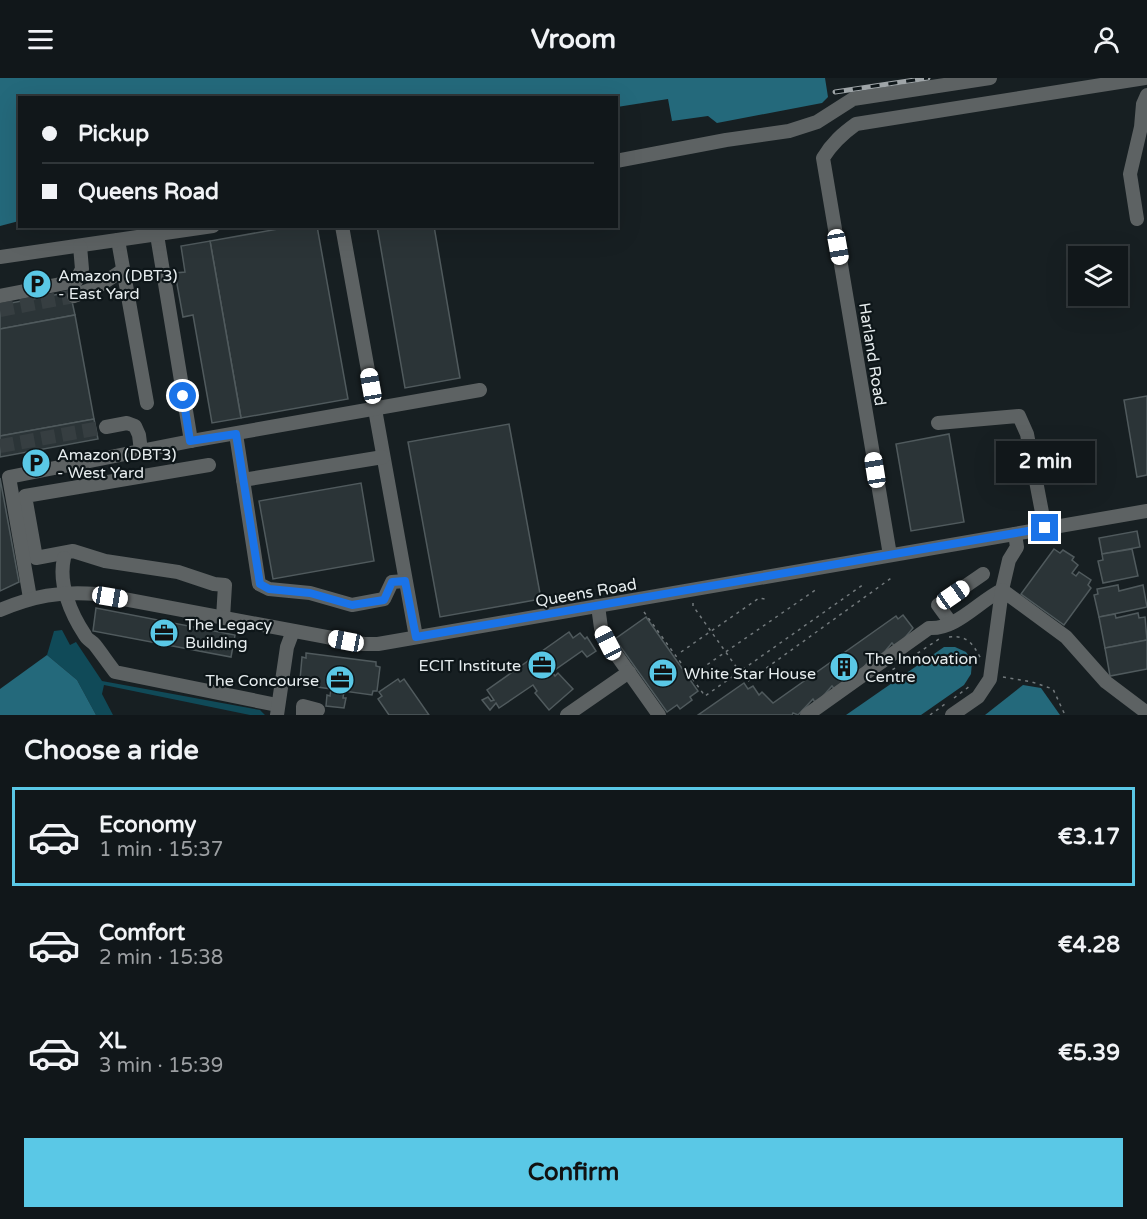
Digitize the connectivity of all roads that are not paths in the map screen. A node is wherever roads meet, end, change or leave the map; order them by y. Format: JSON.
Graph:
{"nodes":[{"id":1,"x":990,"y":78,"type":"edge"},
{"id":2,"x":1146,"y":78,"type":"edge"},
{"id":3,"x":1147,"y":95,"type":"edge"},
{"id":4,"x":618,"y":161,"type":"edge"},
{"id":5,"x":1137,"y":219,"type":"dead end"},
{"id":6,"x":201,"y":228,"type":"edge"},
{"id":7,"x":342,"y":228,"type":"edge"},
{"id":8,"x":157,"y":235,"type":"junction"},
{"id":9,"x":118,"y":240,"type":"junction"},
{"id":10,"x":80,"y":246,"type":"junction"},
{"id":11,"x":0,"y":257,"type":"edge"},
{"id":12,"x":123,"y":270,"type":"junction"},
{"id":13,"x":0,"y":296,"type":"edge"},
{"id":14,"x":74,"y":296,"type":"tunnel mouth"},
{"id":15,"x":480,"y":390,"type":"dead end"},
{"id":16,"x":147,"y":403,"type":"dead end"},
{"id":17,"x":375,"y":408,"type":"junction"},
{"id":18,"x":938,"y":423,"type":"dead end"},
{"id":19,"x":106,"y":427,"type":"tunnel mouth"},
{"id":20,"x":236,"y":434,"type":"junction"},
{"id":21,"x":190,"y":441,"type":"junction"},
{"id":22,"x":141,"y":451,"type":"junction"},
{"id":23,"x":383,"y":457,"type":"junction"},
{"id":24,"x":209,"y":465,"type":"dead end"},
{"id":25,"x":243,"y":480,"type":"junction"},
{"id":26,"x":1147,"y":511,"type":"edge"},
{"id":27,"x":1045,"y":528,"type":"junction"},
{"id":28,"x":1015,"y":534,"type":"junction"},
{"id":29,"x":890,"y":555,"type":"junction"},
{"id":30,"x":63,"y":556,"type":"junction"},
{"id":31,"x":983,"y":574,"type":"dead end"},
{"id":32,"x":405,"y":581,"type":"junction"},
{"id":33,"x":1002,"y":591,"type":"junction"},
{"id":34,"x":68,"y":592,"type":"junction"},
{"id":35,"x":30,"y":598,"type":"junction"},
{"id":36,"x":598,"y":606,"type":"junction"},
{"id":37,"x":0,"y":610,"type":"edge"},
{"id":38,"x":217,"y":616,"type":"junction"},
{"id":39,"x":951,"y":623,"type":"junction"},
{"id":40,"x":293,"y":631,"type":"junction"},
{"id":41,"x":416,"y":637,"type":"junction"},
{"id":42,"x":629,"y":672,"type":"junction"},
{"id":43,"x":277,"y":710,"type":"edge"},
{"id":44,"x":318,"y":710,"type":"dead end"},
{"id":45,"x":949,"y":710,"type":"edge"},
{"id":46,"x":1147,"y":712,"type":"edge"},
{"id":47,"x":303,"y":715,"type":"edge"},
{"id":48,"x":567,"y":715,"type":"edge"},
{"id":49,"x":659,"y":715,"type":"edge"},
{"id":50,"x":807,"y":715,"type":"edge"}],
"edges":[{"from":1,"to":4,"type":"street"},
{"from":2,"to":29,"type":"street","name":"Harland Road"},
{"from":3,"to":5,"type":"street"},
{"from":6,"to":8,"type":"street"},
{"from":7,"to":17,"type":"street"},
{"from":8,"to":9,"type":"street"},
{"from":8,"to":21,"type":"street"},
{"from":9,"to":10,"type":"street"},
{"from":9,"to":12,"type":"street"},
{"from":10,"to":11,"type":"street"},
{"from":10,"to":13,"type":"street"},
{"from":12,"to":14,"type":"street"},
{"from":12,"to":16,"type":"street"},
{"from":15,"to":17,"type":"street"},
{"from":17,"to":20,"type":"street"},
{"from":17,"to":23,"type":"street"},
{"from":18,"to":27,"type":"street"},
{"from":19,"to":22,"type":"street"},
{"from":20,"to":21,"type":"street"},
{"from":20,"to":25,"type":"street"},
{"from":21,"to":22,"type":"street"},
{"from":22,"to":35,"type":"street"},
{"from":23,"to":25,"type":"street"},
{"from":23,"to":32,"type":"street"},
{"from":24,"to":30,"type":"street"},
{"from":25,"to":32,"type":"street"},
{"from":26,"to":27,"type":"street","name":"Queens Road"},
{"from":27,"to":28,"type":"street","name":"Queens Road"},
{"from":28,"to":29,"type":"street","name":"Queens Road"},
{"from":28,"to":33,"type":"street"},
{"from":29,"to":36,"type":"street","name":"Queens Road"},
{"from":30,"to":34,"type":"street"},
{"from":30,"to":38,"type":"street"},
{"from":31,"to":39,"type":"street"},
{"from":32,"to":41,"type":"street"},
{"from":33,"to":39,"type":"street"},
{"from":33,"to":45,"type":"street"},
{"from":33,"to":46,"type":"street"},
{"from":34,"to":35,"type":"street","name":"Queens Road"},
{"from":34,"to":38,"type":"street","name":"Queens Road"},
{"from":34,"to":43,"type":"street"},
{"from":35,"to":37,"type":"street","name":"Queens Road"},
{"from":36,"to":41,"type":"street","name":"Queens Road"},
{"from":36,"to":42,"type":"street"},
{"from":38,"to":40,"type":"street","name":"Queens Road"},
{"from":39,"to":50,"type":"street"},
{"from":40,"to":41,"type":"street","name":"Queens Road"},
{"from":40,"to":43,"type":"street"},
{"from":42,"to":48,"type":"street"},
{"from":42,"to":49,"type":"street"},
{"from":44,"to":47,"type":"street"}]}
